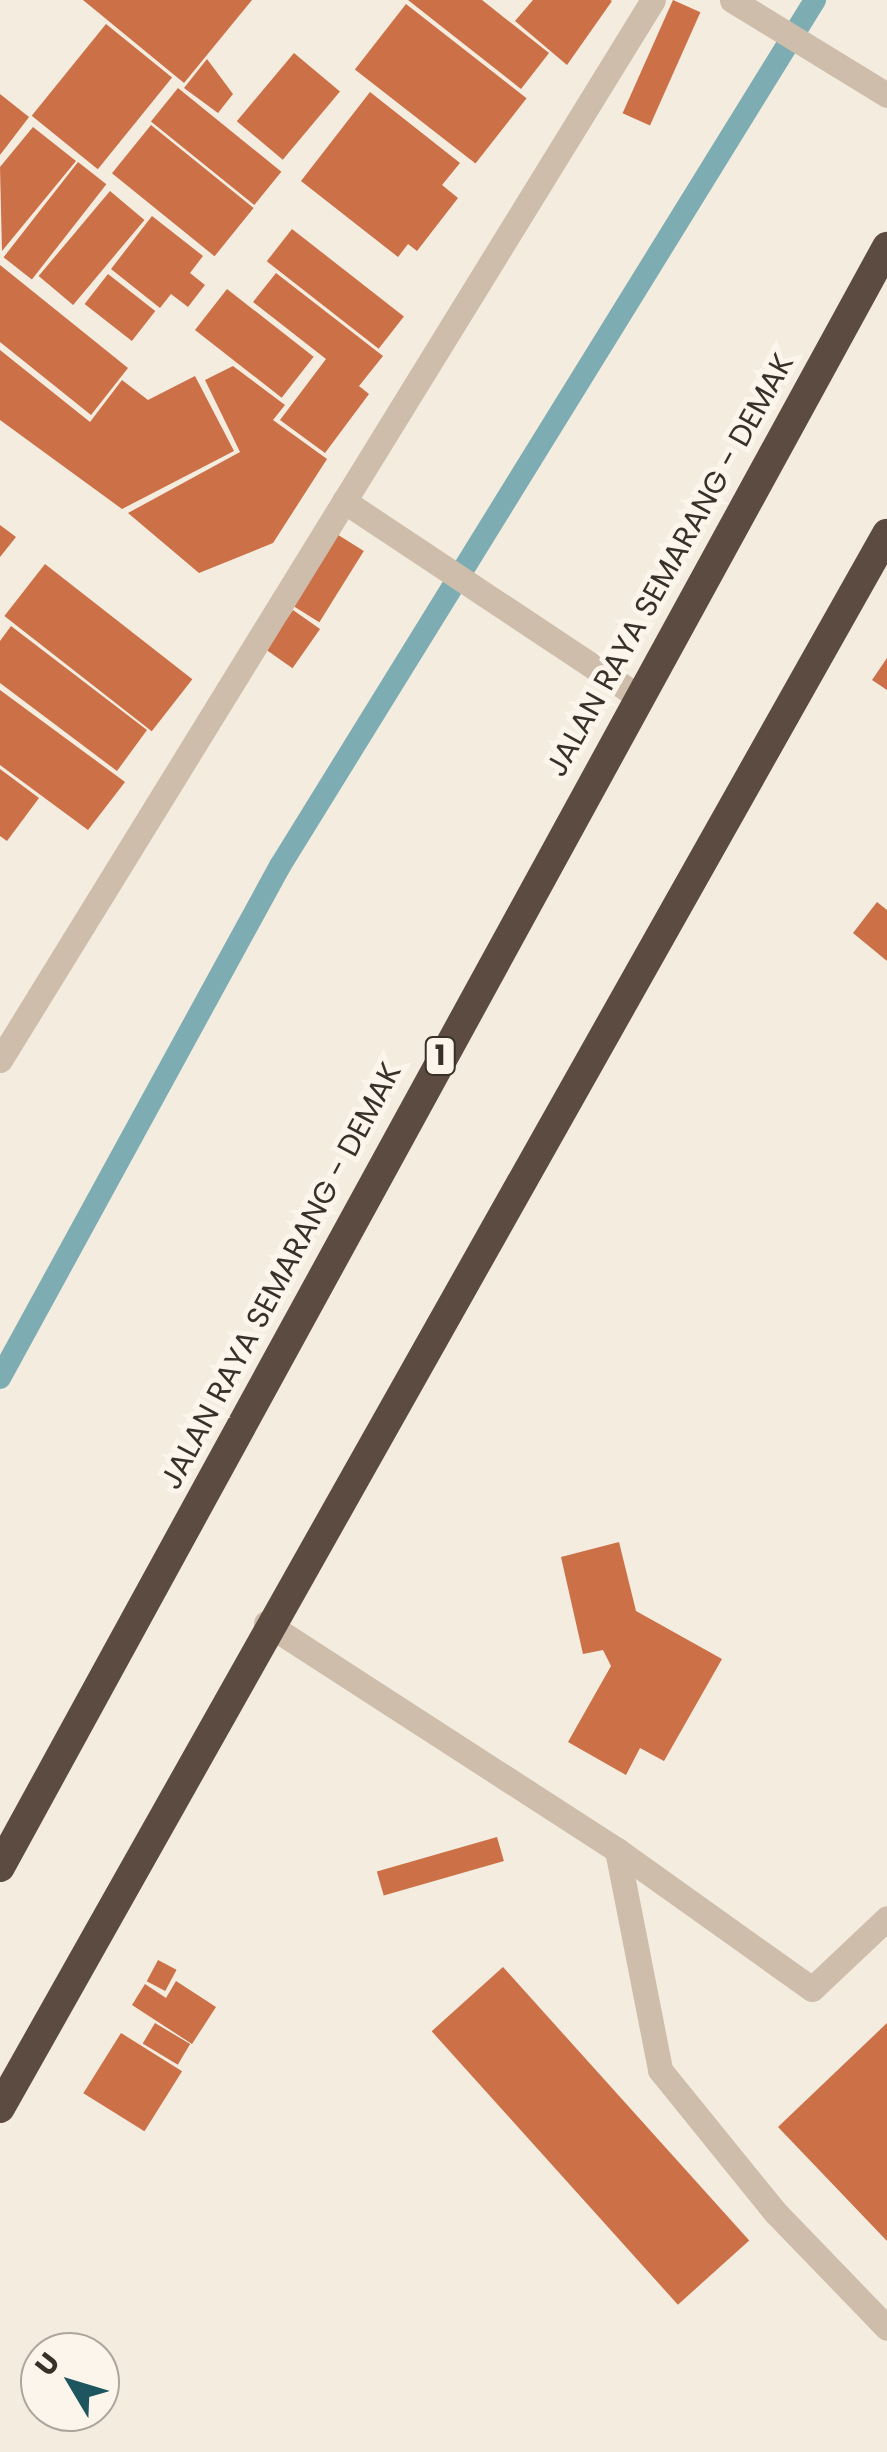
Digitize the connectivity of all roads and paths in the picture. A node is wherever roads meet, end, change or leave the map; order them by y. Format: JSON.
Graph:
{"nodes":[{"id":1,"x":653,"y":0,"type":"edge"},
{"id":2,"x":732,"y":0,"type":"edge"},
{"id":3,"x":887,"y":94,"type":"edge"},
{"id":4,"x":887,"y":248,"type":"edge"},
{"id":5,"x":344,"y":501,"type":"junction"},
{"id":6,"x":887,"y":534,"type":"edge"},
{"id":7,"x":636,"y":694,"type":"junction"},
{"id":8,"x":0,"y":1060,"type":"edge"},
{"id":9,"x":266,"y":1623,"type":"junction"},
{"id":10,"x":618,"y":1850,"type":"junction"},
{"id":11,"x":0,"y":1867,"type":"edge"},
{"id":12,"x":887,"y":1918,"type":"edge"},
{"id":13,"x":0,"y":2108,"type":"edge"},
{"id":14,"x":887,"y":2328,"type":"edge"}],
"edges":[{"from":1,"to":5,"type":"street"},
{"from":2,"to":3,"type":"street"},
{"from":4,"to":7,"type":"highway","name":"JALAN RAYA SEMARANG - DEMAK","number":"1"},
{"from":5,"to":7,"type":"street"},
{"from":5,"to":8,"type":"street"},
{"from":6,"to":9,"type":"highway"},
{"from":7,"to":11,"type":"highway","name":"JALAN RAYA SEMARANG - DEMAK","number":"1"},
{"from":9,"to":10,"type":"street"},
{"from":9,"to":13,"type":"highway"},
{"from":10,"to":12,"type":"street"},
{"from":10,"to":14,"type":"street"}]}
